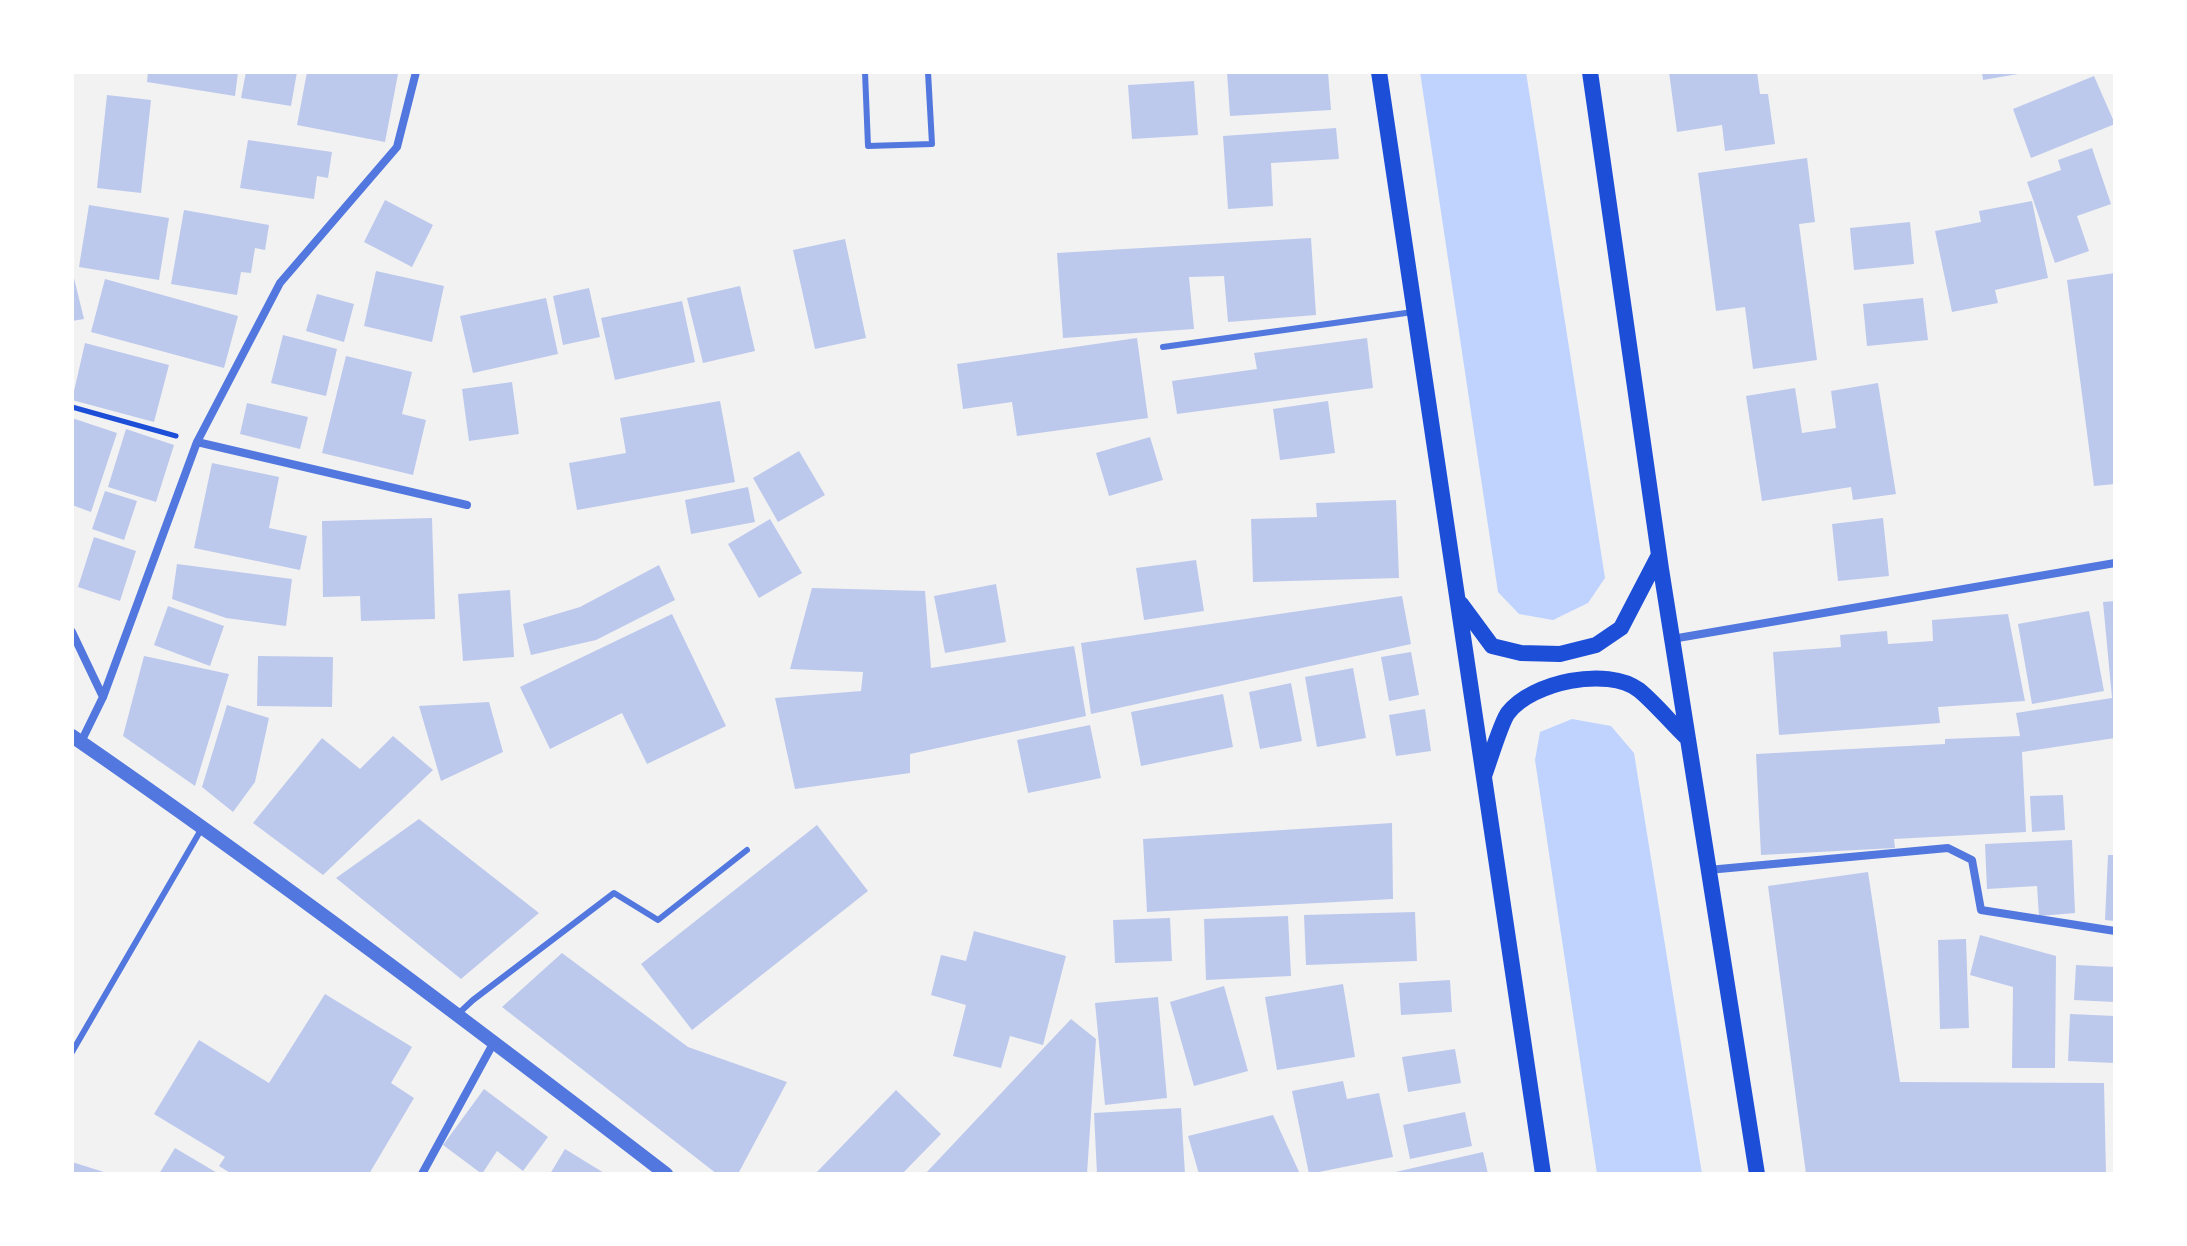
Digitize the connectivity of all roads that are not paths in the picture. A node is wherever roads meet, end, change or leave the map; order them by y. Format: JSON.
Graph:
{"nodes":[{"id":1,"x":416,"y":72,"type":"edge"},
{"id":2,"x":865,"y":72,"type":"edge"},
{"id":3,"x":928,"y":72,"type":"edge"},
{"id":4,"x":1379,"y":72,"type":"edge"},
{"id":5,"x":1590,"y":72,"type":"edge"},
{"id":6,"x":1414,"y":312,"type":"junction"},
{"id":7,"x":1163,"y":347,"type":"dead end"},
{"id":8,"x":197,"y":442,"type":"junction"},
{"id":9,"x":467,"y":505,"type":"dead end"},
{"id":10,"x":1659,"y":555,"type":"junction"},
{"id":11,"x":2115,"y":563,"type":"edge"},
{"id":12,"x":1459,"y":600,"type":"junction"},
{"id":13,"x":72,"y":632,"type":"edge"},
{"id":14,"x":1672,"y":639,"type":"junction"},
{"id":15,"x":103,"y":697,"type":"junction"},
{"id":16,"x":1687,"y":738,"type":"junction"},
{"id":17,"x":76,"y":739,"type":"edge"},
{"id":18,"x":1484,"y":778,"type":"junction"},
{"id":19,"x":202,"y":828,"type":"junction"},
{"id":20,"x":747,"y":850,"type":"dead end"},
{"id":21,"x":1708,"y":870,"type":"junction"},
{"id":22,"x":2115,"y":931,"type":"edge"},
{"id":23,"x":458,"y":1014,"type":"junction"},
{"id":24,"x":494,"y":1042,"type":"junction"},
{"id":25,"x":72,"y":1052,"type":"edge"},
{"id":26,"x":422,"y":1174,"type":"edge"},
{"id":27,"x":666,"y":1174,"type":"edge"},
{"id":28,"x":1543,"y":1174,"type":"edge"},
{"id":29,"x":1757,"y":1174,"type":"edge"}],
"edges":[{"from":1,"to":8,"type":"street"},
{"from":2,"to":3,"type":"lane"},
{"from":4,"to":6,"type":"main road"},
{"from":5,"to":10,"type":"main road"},
{"from":6,"to":7,"type":"lane"},
{"from":6,"to":12,"type":"main road"},
{"from":8,"to":9,"type":"street"},
{"from":8,"to":15,"type":"street"},
{"from":10,"to":12,"type":"main road"},
{"from":10,"to":14,"type":"main road"},
{"from":11,"to":14,"type":"street"},
{"from":12,"to":18,"type":"main road"},
{"from":13,"to":15,"type":"street"},
{"from":14,"to":16,"type":"main road"},
{"from":15,"to":17,"type":"street"},
{"from":16,"to":18,"type":"main road"},
{"from":16,"to":21,"type":"main road"},
{"from":17,"to":19,"type":"street"},
{"from":18,"to":28,"type":"main road"},
{"from":19,"to":23,"type":"street"},
{"from":19,"to":25,"type":"lane"},
{"from":20,"to":23,"type":"lane"},
{"from":21,"to":22,"type":"street"},
{"from":21,"to":29,"type":"main road"},
{"from":23,"to":24,"type":"street"},
{"from":24,"to":26,"type":"street"},
{"from":24,"to":27,"type":"street"}]}
